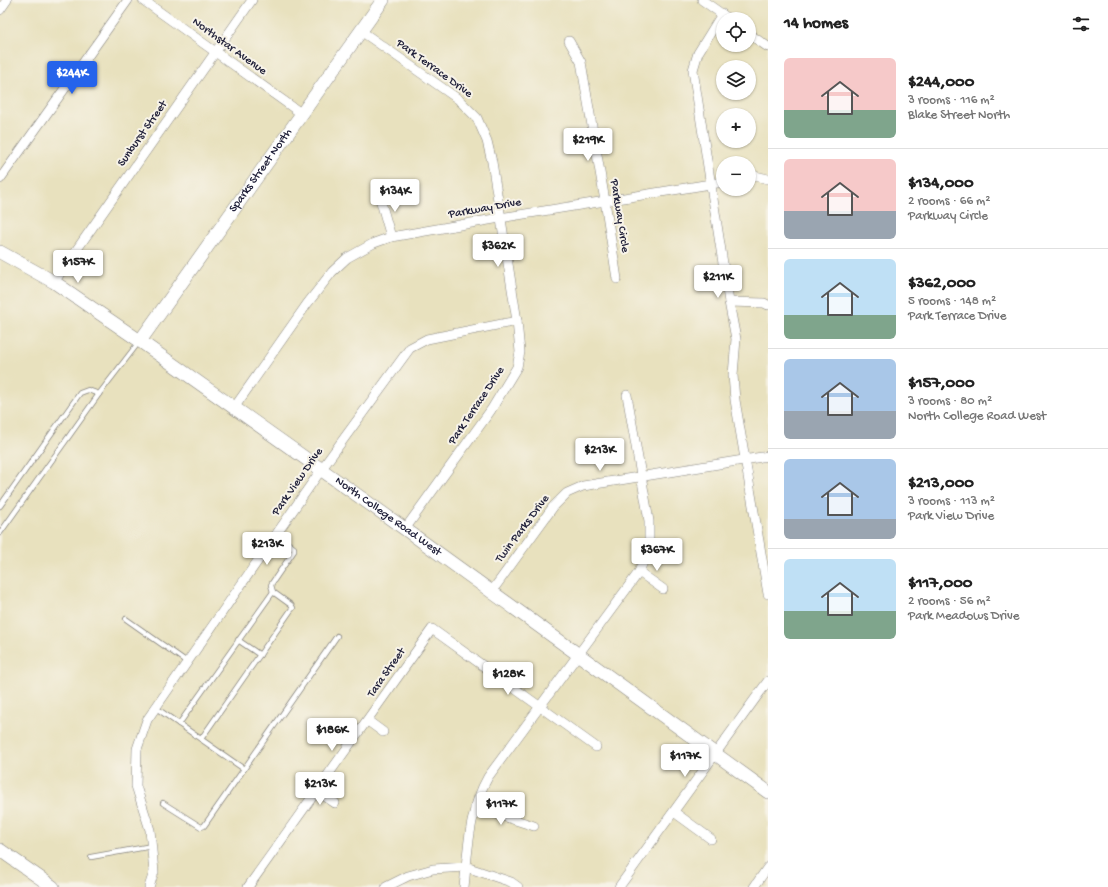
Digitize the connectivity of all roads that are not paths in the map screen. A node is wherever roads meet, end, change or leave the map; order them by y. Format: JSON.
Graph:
{"nodes":[{"id":1,"x":7,"y":0,"type":"edge"},
{"id":2,"x":128,"y":0,"type":"edge"},
{"id":3,"x":143,"y":0,"type":"edge"},
{"id":4,"x":252,"y":0,"type":"edge"},
{"id":5,"x":383,"y":0,"type":"edge"},
{"id":6,"x":702,"y":0,"type":"edge"},
{"id":7,"x":0,"y":10,"type":"edge"},
{"id":8,"x":718,"y":12,"type":"edge"},
{"id":9,"x":716,"y":29,"type":"edge"},
{"id":10,"x":361,"y":31,"type":"junction"},
{"id":11,"x":756,"y":39,"type":"edge"},
{"id":12,"x":569,"y":41,"type":"dead end"},
{"id":13,"x":768,"y":47,"type":"edge"},
{"id":14,"x":216,"y":52,"type":"junction"},
{"id":15,"x":302,"y":114,"type":"junction"},
{"id":16,"x":756,"y":176,"type":"edge"},
{"id":17,"x":768,"y":178,"type":"edge"},
{"id":18,"x":0,"y":179,"type":"edge"},
{"id":19,"x":716,"y":184,"type":"edge"},
{"id":20,"x":710,"y":185,"type":"junction"},
{"id":21,"x":379,"y":195,"type":"dead end"},
{"id":22,"x":605,"y":201,"type":"junction"},
{"id":23,"x":500,"y":218,"type":"junction"},
{"id":24,"x":391,"y":237,"type":"junction"},
{"id":25,"x":0,"y":252,"type":"edge"},
{"id":26,"x":617,"y":279,"type":"dead end"},
{"id":27,"x":54,"y":282,"type":"junction"},
{"id":28,"x":729,"y":302,"type":"junction"},
{"id":29,"x":768,"y":305,"type":"edge"},
{"id":30,"x":517,"y":321,"type":"junction"},
{"id":31,"x":140,"y":341,"type":"junction"},
{"id":32,"x":98,"y":394,"type":"junction"},
{"id":33,"x":627,"y":395,"type":"dead end"},
{"id":34,"x":234,"y":408,"type":"junction"},
{"id":35,"x":768,"y":456,"type":"edge"},
{"id":36,"x":746,"y":460,"type":"junction"},
{"id":37,"x":321,"y":470,"type":"junction"},
{"id":38,"x":640,"y":476,"type":"junction"},
{"id":39,"x":0,"y":506,"type":"edge"},
{"id":40,"x":406,"y":529,"type":"junction"},
{"id":41,"x":1,"y":530,"type":"edge"},
{"id":42,"x":276,"y":534,"type":"junction"},
{"id":43,"x":639,"y":572,"type":"junction"},
{"id":44,"x":663,"y":589,"type":"dead end"},
{"id":45,"x":492,"y":591,"type":"junction"},
{"id":46,"x":273,"y":592,"type":"junction"},
{"id":47,"x":768,"y":594,"type":"edge"},
{"id":48,"x":126,"y":619,"type":"dead end"},
{"id":49,"x":338,"y":636,"type":"dead end"},
{"id":50,"x":238,"y":640,"type":"junction"},
{"id":51,"x":578,"y":655,"type":"junction"},
{"id":52,"x":260,"y":656,"type":"junction"},
{"id":53,"x":187,"y":662,"type":"junction"},
{"id":54,"x":768,"y":681,"type":"edge"},
{"id":55,"x":541,"y":707,"type":"junction"},
{"id":56,"x":156,"y":708,"type":"junction"},
{"id":57,"x":368,"y":721,"type":"junction"},
{"id":58,"x":179,"y":724,"type":"junction"},
{"id":59,"x":383,"y":732,"type":"dead end"},
{"id":60,"x":201,"y":740,"type":"junction"},
{"id":61,"x":596,"y":746,"type":"dead end"},
{"id":62,"x":715,"y":754,"type":"junction"},
{"id":63,"x":244,"y":769,"type":"junction"},
{"id":64,"x":317,"y":791,"type":"junction"},
{"id":65,"x":768,"y":792,"type":"edge"},
{"id":66,"x":162,"y":803,"type":"dead end"},
{"id":67,"x":335,"y":803,"type":"dead end"},
{"id":68,"x":475,"y":807,"type":"junction"},
{"id":69,"x":674,"y":812,"type":"junction"},
{"id":70,"x":534,"y":826,"type":"dead end"},
{"id":71,"x":711,"y":839,"type":"dead end"},
{"id":72,"x":152,"y":846,"type":"junction"},
{"id":73,"x":0,"y":850,"type":"edge"},
{"id":74,"x":91,"y":857,"type":"dead end"},
{"id":75,"x":768,"y":867,"type":"edge"},
{"id":76,"x":466,"y":868,"type":"junction"},
{"id":77,"x":53,"y":887,"type":"edge"},
{"id":78,"x":149,"y":887,"type":"edge"},
{"id":79,"x":248,"y":887,"type":"edge"},
{"id":80,"x":386,"y":887,"type":"edge"},
{"id":81,"x":464,"y":887,"type":"edge"},
{"id":82,"x":518,"y":887,"type":"edge"},
{"id":83,"x":619,"y":887,"type":"edge"},
{"id":84,"x":754,"y":887,"type":"edge"}],
"edges":[{"from":1,"to":7,"type":"street"},
{"from":2,"to":18,"type":"street"},
{"from":3,"to":14,"type":"street","name":"Northstar Avenue"},
{"from":4,"to":14,"type":"street","name":"Sunburst Street"},
{"from":5,"to":10,"type":"street","name":"Sparks Street North"},
{"from":6,"to":8,"type":"street"},
{"from":9,"to":20,"type":"street"},
{"from":10,"to":15,"type":"street","name":"Sparks Street North"},
{"from":10,"to":23,"type":"street","name":"Park Terrace Drive"},
{"from":11,"to":13,"type":"street"},
{"from":12,"to":22,"type":"street","name":"Parkway Circle"},
{"from":14,"to":15,"type":"street","name":"Northstar Avenue"},
{"from":14,"to":27,"type":"street","name":"Sunburst Street"},
{"from":15,"to":31,"type":"street","name":"Sparks Street North"},
{"from":16,"to":17,"type":"street"},
{"from":19,"to":20,"type":"street","name":"Parkway Drive"},
{"from":20,"to":22,"type":"street","name":"Parkway Drive"},
{"from":20,"to":28,"type":"street"},
{"from":21,"to":24,"type":"street"},
{"from":22,"to":23,"type":"street","name":"Parkway Drive"},
{"from":22,"to":26,"type":"street","name":"Parkway Circle"},
{"from":23,"to":24,"type":"street","name":"Parkway Drive"},
{"from":23,"to":30,"type":"street","name":"Park Terrace Drive"},
{"from":24,"to":34,"type":"street","name":"Parkway Drive"},
{"from":25,"to":27,"type":"street","name":"North College Road West"},
{"from":27,"to":31,"type":"street","name":"North College Road West"},
{"from":28,"to":29,"type":"street"},
{"from":28,"to":36,"type":"street"},
{"from":30,"to":37,"type":"street","name":"Park View Drive"},
{"from":30,"to":40,"type":"street","name":"Park Terrace Drive"},
{"from":31,"to":32,"type":"lane"},
{"from":31,"to":34,"type":"street","name":"North College Road West"},
{"from":32,"to":39,"type":"lane"},
{"from":32,"to":41,"type":"lane"},
{"from":33,"to":38,"type":"street"},
{"from":34,"to":37,"type":"street","name":"North College Road West"},
{"from":35,"to":36,"type":"street","name":"Twin Parks Drive"},
{"from":36,"to":38,"type":"street","name":"Twin Parks Drive"},
{"from":36,"to":47,"type":"street"},
{"from":37,"to":40,"type":"street","name":"North College Road West"},
{"from":37,"to":42,"type":"street","name":"Park View Drive"},
{"from":38,"to":43,"type":"street"},
{"from":38,"to":45,"type":"street","name":"Twin Parks Drive"},
{"from":40,"to":45,"type":"street","name":"North College Road West"},
{"from":42,"to":46,"type":"lane"},
{"from":42,"to":53,"type":"street","name":"Park View Drive"},
{"from":43,"to":44,"type":"street"},
{"from":43,"to":51,"type":"street"},
{"from":45,"to":51,"type":"street","name":"North College Road West"},
{"from":46,"to":50,"type":"lane"},
{"from":46,"to":52,"type":"lane"},
{"from":48,"to":53,"type":"lane"},
{"from":49,"to":63,"type":"lane"},
{"from":50,"to":52,"type":"lane"},
{"from":50,"to":58,"type":"lane"},
{"from":51,"to":55,"type":"street"},
{"from":51,"to":62,"type":"street","name":"North College Road West"},
{"from":52,"to":60,"type":"lane"},
{"from":53,"to":56,"type":"street","name":"Park View Drive"},
{"from":54,"to":62,"type":"street"},
{"from":55,"to":57,"type":"street","name":"Tara Street"},
{"from":55,"to":61,"type":"street"},
{"from":55,"to":68,"type":"street"},
{"from":56,"to":58,"type":"lane"},
{"from":56,"to":72,"type":"street","name":"Park View Drive"},
{"from":57,"to":59,"type":"street"},
{"from":57,"to":64,"type":"street","name":"Tara Street"},
{"from":58,"to":60,"type":"lane"},
{"from":60,"to":63,"type":"lane"},
{"from":62,"to":65,"type":"street","name":"North College Road West"},
{"from":62,"to":69,"type":"street"},
{"from":63,"to":66,"type":"lane"},
{"from":64,"to":67,"type":"street"},
{"from":64,"to":79,"type":"street","name":"Tara Street"},
{"from":68,"to":70,"type":"street"},
{"from":68,"to":76,"type":"street"},
{"from":69,"to":71,"type":"street"},
{"from":69,"to":83,"type":"street"},
{"from":72,"to":74,"type":"lane"},
{"from":72,"to":78,"type":"street","name":"Park View Drive"},
{"from":73,"to":77,"type":"street"},
{"from":75,"to":84,"type":"street"},
{"from":76,"to":80,"type":"street"},
{"from":76,"to":81,"type":"street"},
{"from":76,"to":82,"type":"street"}]}
